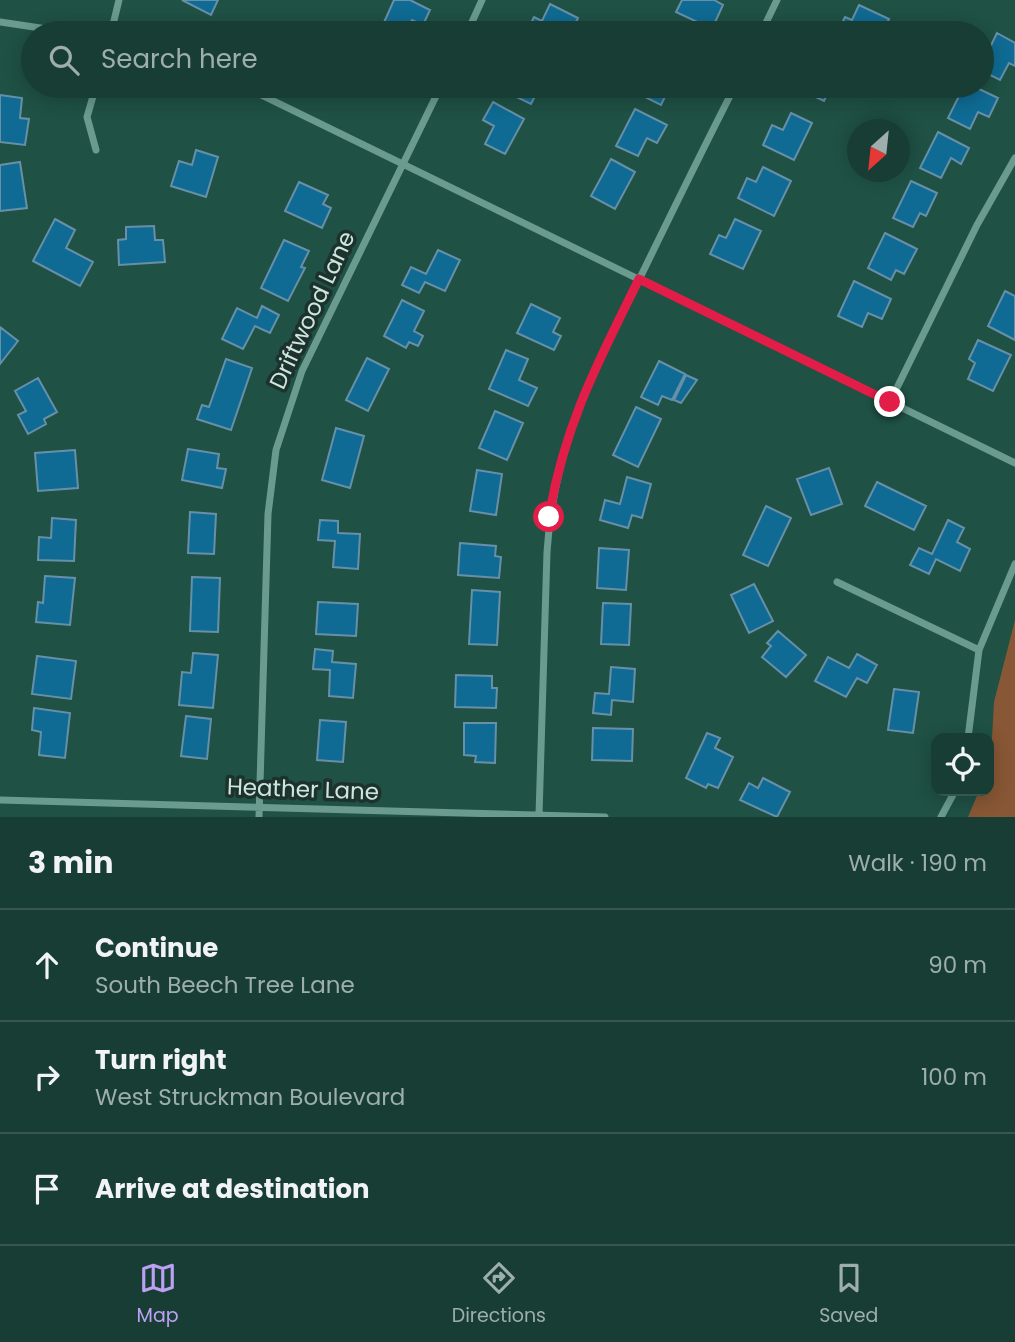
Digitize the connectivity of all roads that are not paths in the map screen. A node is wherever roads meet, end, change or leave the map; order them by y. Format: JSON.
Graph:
{"nodes":[{"id":1,"x":119,"y":0,"type":"edge"},
{"id":2,"x":482,"y":0,"type":"edge"},
{"id":3,"x":777,"y":0,"type":"edge"},
{"id":4,"x":114,"y":21,"type":"edge"},
{"id":5,"x":472,"y":21,"type":"edge"},
{"id":6,"x":767,"y":21,"type":"edge"},
{"id":7,"x":0,"y":22,"type":"edge"},
{"id":8,"x":21,"y":25,"type":"edge"},
{"id":9,"x":93,"y":98,"type":"edge"},
{"id":10,"x":268,"y":98,"type":"edge"},
{"id":11,"x":435,"y":98,"type":"edge"},
{"id":12,"x":729,"y":98,"type":"edge"},
{"id":13,"x":96,"y":150,"type":"dead end"},
{"id":14,"x":1015,"y":158,"type":"edge"},
{"id":15,"x":404,"y":163,"type":"junction"},
{"id":16,"x":639,"y":279,"type":"junction"},
{"id":17,"x":890,"y":402,"type":"junction"},
{"id":18,"x":1015,"y":463,"type":"edge"},
{"id":19,"x":1015,"y":565,"type":"edge"},
{"id":20,"x":837,"y":582,"type":"dead end"},
{"id":21,"x":979,"y":650,"type":"junction"},
{"id":22,"x":969,"y":733,"type":"edge"},
{"id":23,"x":952,"y":796,"type":"edge"},
{"id":24,"x":0,"y":800,"type":"edge"},
{"id":25,"x":260,"y":807,"type":"junction"},
{"id":26,"x":540,"y":815,"type":"edge"},
{"id":27,"x":260,"y":817,"type":"edge"},
{"id":28,"x":605,"y":817,"type":"edge"},
{"id":29,"x":940,"y":817,"type":"edge"}],
"edges":[{"from":1,"to":4,"type":"street"},
{"from":2,"to":5,"type":"street"},
{"from":3,"to":6,"type":"street"},
{"from":7,"to":8,"type":"street"},
{"from":9,"to":13,"type":"street"},
{"from":10,"to":15,"type":"street"},
{"from":11,"to":15,"type":"street","name":"Driftwood Lane"},
{"from":12,"to":16,"type":"street"},
{"from":14,"to":17,"type":"street"},
{"from":15,"to":16,"type":"street"},
{"from":15,"to":25,"type":"street","name":"Driftwood Lane"},
{"from":16,"to":17,"type":"street"},
{"from":16,"to":26,"type":"street"},
{"from":17,"to":18,"type":"street"},
{"from":19,"to":21,"type":"street"},
{"from":20,"to":21,"type":"street"},
{"from":21,"to":22,"type":"street"},
{"from":23,"to":29,"type":"street"},
{"from":24,"to":25,"type":"street","name":"Heather Lane"},
{"from":25,"to":26,"type":"street","name":"Heather Lane"},
{"from":25,"to":27,"type":"street","name":"Driftwood Lane"},
{"from":26,"to":28,"type":"street","name":"Heather Lane"}]}
